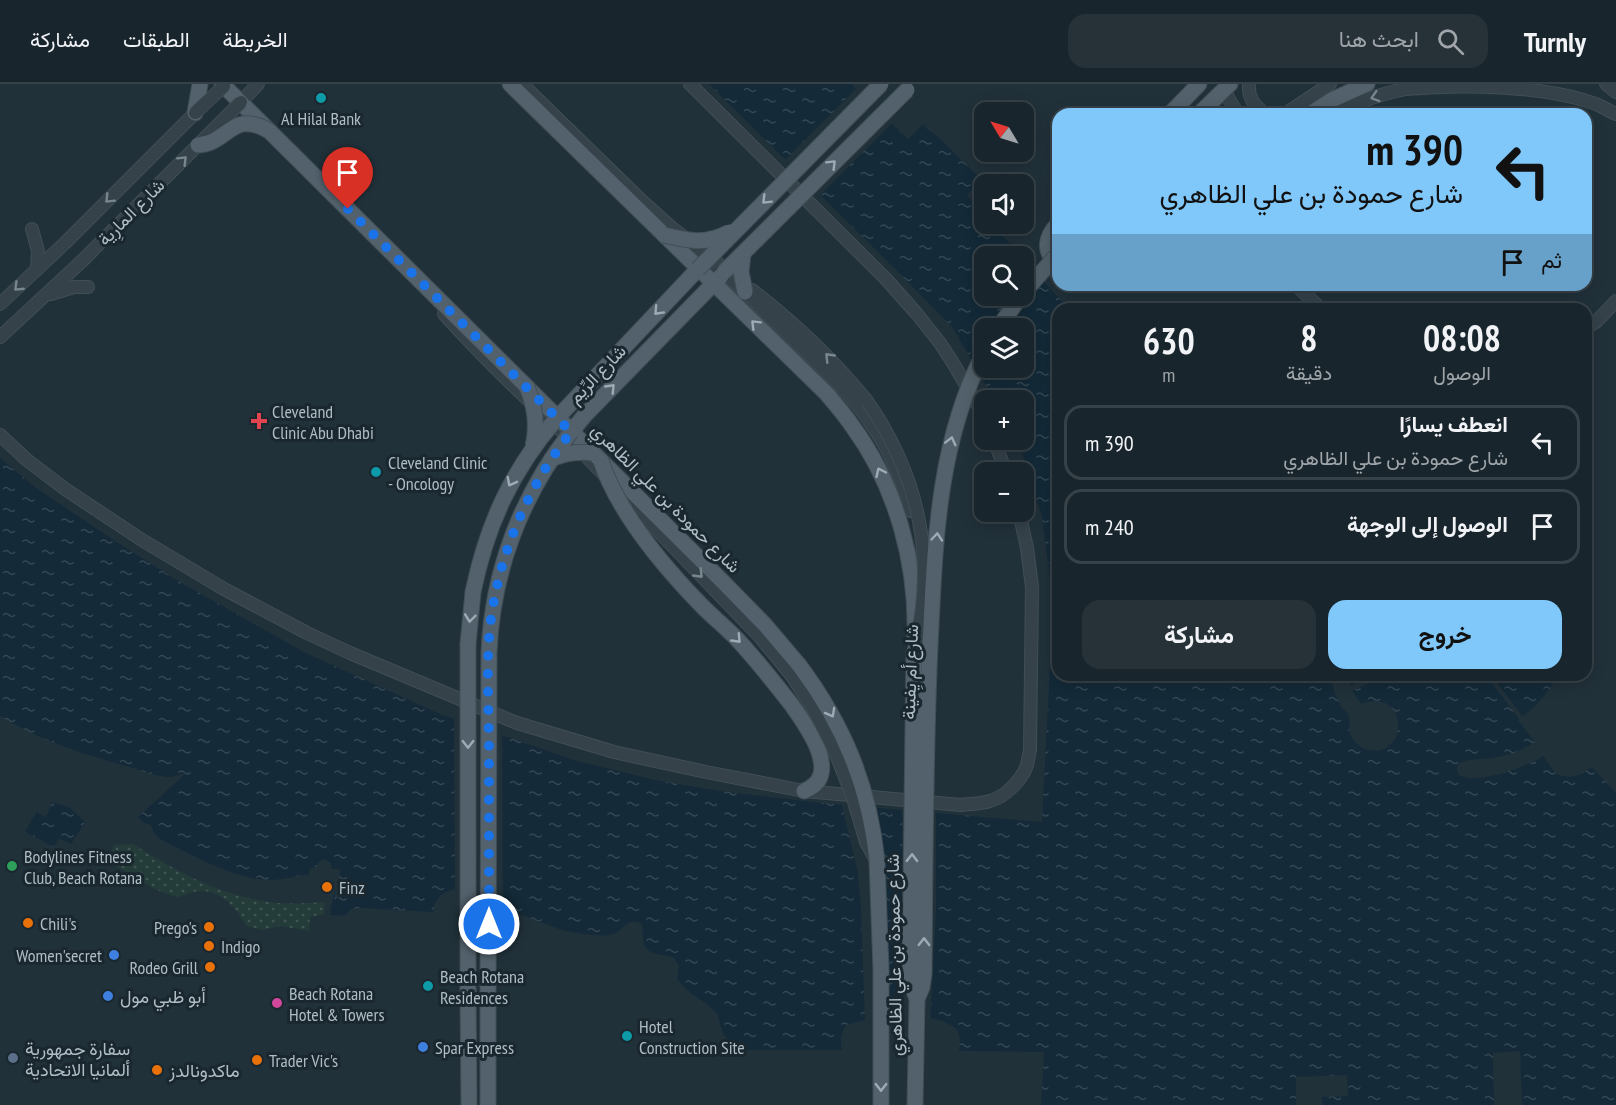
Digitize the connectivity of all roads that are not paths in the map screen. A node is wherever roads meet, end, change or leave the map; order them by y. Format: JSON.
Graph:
{"nodes":[{"id":1,"x":200,"y":84,"type":"edge"},
{"id":2,"x":222,"y":84,"type":"edge"},
{"id":3,"x":258,"y":84,"type":"edge"},
{"id":4,"x":510,"y":84,"type":"edge"},
{"id":5,"x":522,"y":84,"type":"edge"},
{"id":6,"x":690,"y":84,"type":"edge"},
{"id":7,"x":881,"y":84,"type":"edge"},
{"id":8,"x":1199,"y":84,"type":"edge"},
{"id":9,"x":1250,"y":84,"type":"edge"},
{"id":10,"x":1330,"y":84,"type":"edge"},
{"id":11,"x":1367,"y":84,"type":"edge"},
{"id":12,"x":1606,"y":84,"type":"edge"},
{"id":13,"x":1227,"y":86,"type":"edge"},
{"id":14,"x":910,"y":87,"type":"edge"},
{"id":15,"x":1616,"y":92,"type":"edge"},
{"id":16,"x":241,"y":102,"type":"junction"},
{"id":17,"x":1176,"y":108,"type":"edge"},
{"id":18,"x":1205,"y":108,"type":"edge"},
{"id":19,"x":1234,"y":108,"type":"edge"},
{"id":20,"x":1259,"y":108,"type":"edge"},
{"id":21,"x":1294,"y":108,"type":"edge"},
{"id":22,"x":1319,"y":108,"type":"edge"},
{"id":23,"x":1341,"y":108,"type":"edge"},
{"id":24,"x":195,"y":113,"type":"junction"},
{"id":25,"x":1616,"y":114,"type":"edge"},
{"id":26,"x":270,"y":131,"type":"junction"},
{"id":27,"x":198,"y":145,"type":"junction"},
{"id":28,"x":741,"y":226,"type":"junction"},
{"id":29,"x":32,"y":229,"type":"dead end"},
{"id":30,"x":1052,"y":231,"type":"edge"},
{"id":31,"x":664,"y":235,"type":"junction"},
{"id":32,"x":742,"y":254,"type":"junction"},
{"id":33,"x":1052,"y":258,"type":"edge"},
{"id":34,"x":1052,"y":261,"type":"edge"},
{"id":35,"x":37,"y":269,"type":"junction"},
{"id":36,"x":698,"y":269,"type":"junction"},
{"id":37,"x":719,"y":278,"type":"junction"},
{"id":38,"x":1034,"y":281,"type":"edge"},
{"id":39,"x":88,"y":287,"type":"dead end"},
{"id":40,"x":1302,"y":291,"type":"edge"},
{"id":41,"x":745,"y":292,"type":"junction"},
{"id":42,"x":44,"y":296,"type":"junction"},
{"id":43,"x":1616,"y":301,"type":"edge"},
{"id":44,"x":1315,"y":303,"type":"edge"},
{"id":45,"x":0,"y":304,"type":"edge"},
{"id":46,"x":1616,"y":308,"type":"edge"},
{"id":47,"x":1597,"y":321,"type":"junction"},
{"id":48,"x":1592,"y":324,"type":"edge"},
{"id":49,"x":0,"y":337,"type":"edge"},
{"id":50,"x":974,"y":375,"type":"edge"},
{"id":51,"x":527,"y":387,"type":"junction"},
{"id":52,"x":974,"y":399,"type":"edge"},
{"id":53,"x":863,"y":405,"type":"junction"},
{"id":54,"x":557,"y":418,"type":"junction"},
{"id":55,"x":0,"y":435,"type":"edge"},
{"id":56,"x":572,"y":436,"type":"junction"},
{"id":57,"x":531,"y":450,"type":"junction"},
{"id":58,"x":597,"y":457,"type":"junction"},
{"id":59,"x":551,"y":459,"type":"junction"},
{"id":60,"x":1021,"y":522,"type":"edge"},
{"id":61,"x":914,"y":651,"type":"junction"},
{"id":62,"x":804,"y":791,"type":"junction"},
{"id":63,"x":923,"y":802,"type":"junction"},
{"id":64,"x":877,"y":861,"type":"junction"},
{"id":65,"x":917,"y":999,"type":"junction"},
{"id":66,"x":470,"y":1074,"type":"junction"},
{"id":67,"x":458,"y":1105,"type":"edge"},
{"id":68,"x":469,"y":1105,"type":"edge"},
{"id":69,"x":488,"y":1105,"type":"edge"},
{"id":70,"x":881,"y":1105,"type":"edge"},
{"id":71,"x":915,"y":1105,"type":"edge"}],
"edges":[{"from":1,"to":24,"type":"main road"},
{"from":2,"to":16,"type":"main road","name":"شارع حمودة بن علي الظاهري"},
{"from":2,"to":24,"type":"street","name":"شارع المارِية","bridge":true},
{"from":2,"to":56,"type":"street"},
{"from":3,"to":16,"type":"street","name":"شارع المارِية"},
{"from":4,"to":31,"type":"main road","name":"شارع حمودة بن علي الظاهري"},
{"from":53,"to":5,"type":"street","one_way":true},
{"from":6,"to":52,"type":"street"},
{"from":7,"to":28,"type":"main road","name":"شارع الرِّيم","one_way":true,"bridge":true},
{"from":8,"to":17,"type":"main road"},
{"from":9,"to":20,"type":"street"},
{"from":10,"to":21,"type":"street"},
{"from":11,"to":22,"type":"main road"},
{"from":12,"to":15,"type":"street"},
{"from":13,"to":18,"type":"main road"},
{"from":13,"to":19,"type":"street"},
{"from":32,"to":14,"type":"main road","name":"شارع الرِّيم","one_way":true,"bridge":true},
{"from":16,"to":26,"type":"main road","name":"شارع حمودة بن علي الظاهري","bridge":true},
{"from":16,"to":27,"type":"street","name":"شارع المارِية","bridge":true},
{"from":25,"to":23,"type":"street","one_way":true},
{"from":24,"to":35,"type":"street","name":"شارع المارِية","one_way":true},
{"from":26,"to":27,"type":"main road","bridge":true},
{"from":26,"to":51,"type":"main road","name":"شارع حمودة بن علي الظاهري"},
{"from":42,"to":27,"type":"street","name":"شارع المارِية","one_way":true,"bridge":true},
{"from":28,"to":31,"type":"main road","bridge":true},
{"from":28,"to":36,"type":"main road","name":"شارع الرِّيم","bridge":true},
{"from":29,"to":35,"type":"street"},
{"from":30,"to":33,"type":"main road"},
{"from":31,"to":36,"type":"main road","name":"شارع حمودة بن علي الظاهري"},
{"from":32,"to":37,"type":"main road","name":"شارع الرِّيم","bridge":true},
{"from":32,"to":41,"type":"main road","bridge":true},
{"from":34,"to":38,"type":"main road","bridge":true},
{"from":35,"to":45,"type":"street","name":"شارع المارِية","one_way":true},
{"from":36,"to":37,"type":"main road","name":"شارع حمودة بن علي الظاهري"},
{"from":36,"to":54,"type":"main road","name":"شارع الرِّيم","one_way":true},
{"from":37,"to":41,"type":"street","name":"شارع حمودة بن علي الظاهري"},
{"from":56,"to":37,"type":"main road","name":"شارع الرِّيم","one_way":true},
{"from":61,"to":37,"type":"main road","name":"شارع حمودة بن علي الظاهري","one_way":true,"bridge":true},
{"from":39,"to":42,"type":"street"},
{"from":40,"to":44,"type":"street"},
{"from":41,"to":53,"type":"street","name":"شارع حمودة بن علي الظاهري"},
{"from":42,"to":49,"type":"street","name":"شارع المارِية"},
{"from":43,"to":47,"type":"street"},
{"from":46,"to":47,"type":"street"},
{"from":47,"to":48,"type":"street"},
{"from":65,"to":50,"type":"main road","name":"شارع أم يِفينة","one_way":true,"bridge":true},
{"from":51,"to":54,"type":"main road","name":"شارع حمودة بن علي الظاهري","bridge":true},
{"from":51,"to":57,"type":"main road","bridge":true},
{"from":53,"to":61,"type":"street","bridge":true},
{"from":53,"to":63,"type":"street","name":"شارع حمودة بن علي الظاهري"},
{"from":54,"to":56,"type":"main road","name":"شارع حمودة بن علي الظاهري"},
{"from":54,"to":57,"type":"main road","name":"شارع الرِّيم","bridge":true},
{"from":55,"to":62,"type":"street"},
{"from":56,"to":58,"type":"main road","name":"شارع حمودة بن علي الظاهري"},
{"from":56,"to":59,"type":"main road","name":"شارع الرِّيم","bridge":true},
{"from":56,"to":64,"type":"street","name":"شارع حمودة بن علي الظاهري","one_way":true,"bridge":true},
{"from":57,"to":66,"type":"main road","name":"شارع الرِّيم","one_way":true,"bridge":true},
{"from":58,"to":59,"type":"main road","bridge":true},
{"from":58,"to":62,"type":"main road","one_way":true,"bridge":true},
{"from":58,"to":64,"type":"main road","name":"شارع حمودة بن علي الظاهري","one_way":true,"bridge":true},
{"from":59,"to":69,"type":"main road","name":"شارع الرِّيم","bridge":true},
{"from":60,"to":63,"type":"street"},
{"from":65,"to":61,"type":"main road","name":"شارع حمودة بن علي الظاهري","one_way":true,"bridge":true},
{"from":62,"to":63,"type":"street"},
{"from":64,"to":70,"type":"main road","name":"شارع حمودة بن علي الظاهري","one_way":true},
{"from":65,"to":71,"type":"main road","name":"شارع حمودة بن علي الظاهري"},
{"from":66,"to":67,"type":"main road"},
{"from":66,"to":68,"type":"main road","name":"شارع الرِّيم"}]}
